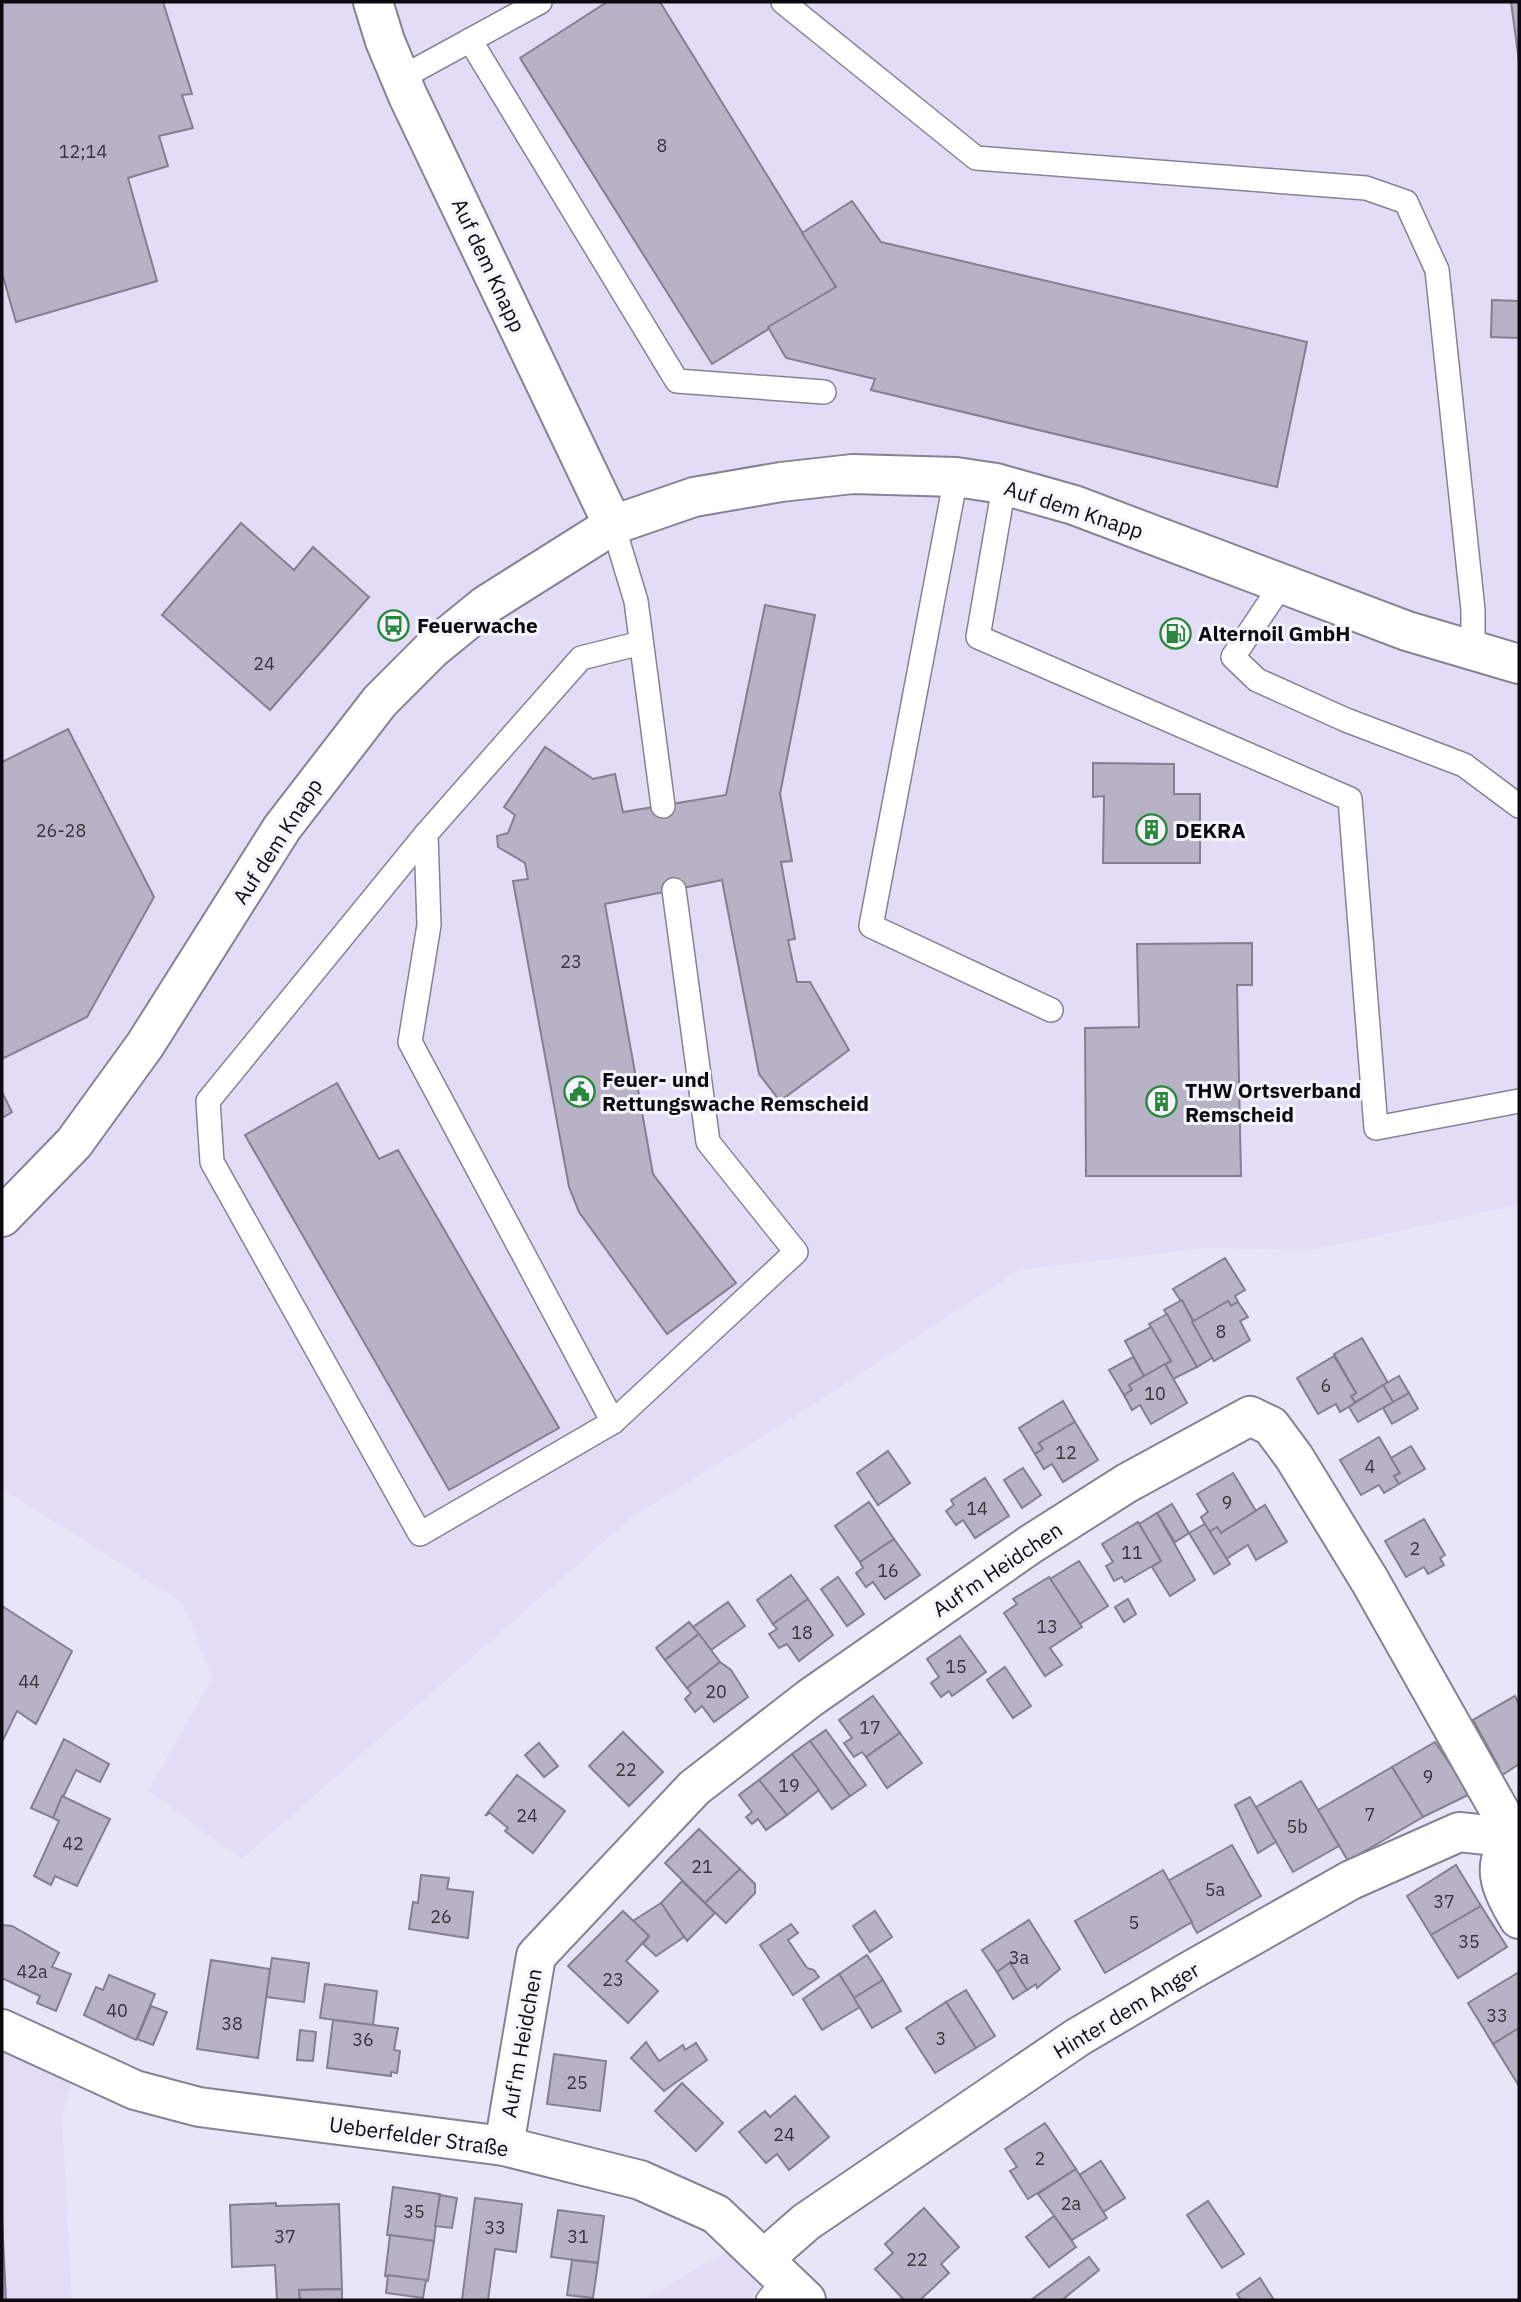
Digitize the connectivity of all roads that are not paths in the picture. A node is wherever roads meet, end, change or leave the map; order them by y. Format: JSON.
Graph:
{"nodes":[{"id":1,"x":373,"y":2,"type":"edge"},
{"id":2,"x":540,"y":2,"type":"edge"},
{"id":3,"x":783,"y":2,"type":"edge"},
{"id":4,"x":470,"y":40,"type":"junction"},
{"id":5,"x":401,"y":78,"type":"junction"},
{"id":6,"x":824,"y":391,"type":"dead end"},
{"id":7,"x":956,"y":477,"type":"junction"},
{"id":8,"x":1004,"y":486,"type":"junction"},
{"id":9,"x":613,"y":525,"type":"junction"},
{"id":10,"x":1282,"y":584,"type":"junction"},
{"id":11,"x":641,"y":643,"type":"junction"},
{"id":12,"x":1473,"y":652,"type":"junction"},
{"id":13,"x":1519,"y":664,"type":"edge"},
{"id":14,"x":663,"y":806,"type":"dead end"},
{"id":15,"x":1519,"y":806,"type":"edge"},
{"id":16,"x":426,"y":834,"type":"junction"},
{"id":17,"x":674,"y":890,"type":"dead end"},
{"id":18,"x":1051,"y":1010,"type":"dead end"},
{"id":19,"x":1519,"y":1101,"type":"edge"},
{"id":20,"x":2,"y":1217,"type":"edge"},
{"id":21,"x":613,"y":1422,"type":"junction"},
{"id":22,"x":1517,"y":1837,"type":"edge"},
{"id":23,"x":1519,"y":1919,"type":"edge"},
{"id":24,"x":2,"y":2029,"type":"edge"},
{"id":25,"x":504,"y":2146,"type":"junction"},
{"id":26,"x":781,"y":2284,"type":"edge"}],
"edges":[{"from":1,"to":5,"type":"street","name":"Auf dem Knapp"},
{"from":2,"to":4,"type":"lane"},
{"from":3,"to":12,"type":"lane"},
{"from":4,"to":5,"type":"lane"},
{"from":4,"to":6,"type":"lane"},
{"from":5,"to":9,"type":"street","name":"Auf dem Knapp"},
{"from":7,"to":8,"type":"street","name":"Auf dem Knapp"},
{"from":7,"to":9,"type":"street","name":"Auf dem Knapp"},
{"from":7,"to":18,"type":"lane"},
{"from":8,"to":10,"type":"street","name":"Auf dem Knapp"},
{"from":8,"to":19,"type":"lane"},
{"from":9,"to":11,"type":"lane"},
{"from":9,"to":20,"type":"street","name":"Auf dem Knapp"},
{"from":10,"to":12,"type":"street","name":"Auf dem Knapp"},
{"from":10,"to":15,"type":"lane"},
{"from":11,"to":14,"type":"lane"},
{"from":11,"to":16,"type":"lane"},
{"from":12,"to":13,"type":"street","name":"Auf dem Knapp"},
{"from":16,"to":21,"type":"lane"},
{"from":16,"to":21,"type":"lane"},
{"from":17,"to":21,"type":"lane"},
{"from":22,"to":23,"type":"street"},
{"from":22,"to":25,"type":"street","name":"Auf'm Heidchen"},
{"from":22,"to":26,"type":"street","name":"Hinter dem Anger"},
{"from":24,"to":25,"type":"street","name":"Ueberfelder Straße"},
{"from":25,"to":26,"type":"street","name":"Ueberfelder Straße"}]}
